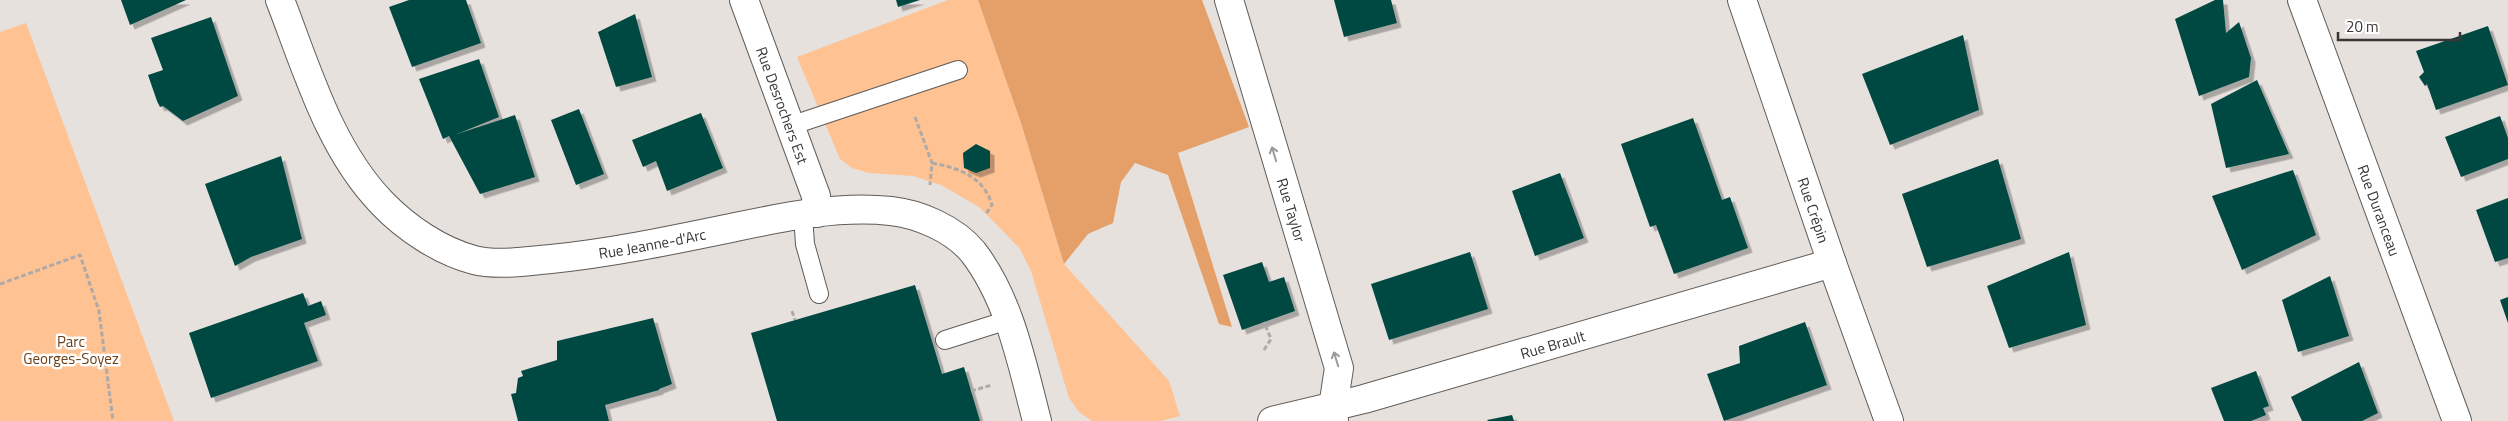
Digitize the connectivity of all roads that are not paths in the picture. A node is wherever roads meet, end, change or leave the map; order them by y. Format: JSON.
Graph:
{"nodes":[{"id":1,"x":280,"y":0,"type":"edge"},
{"id":2,"x":744,"y":0,"type":"edge"},
{"id":3,"x":1229,"y":0,"type":"edge"},
{"id":4,"x":1742,"y":0,"type":"edge"},
{"id":5,"x":2302,"y":0,"type":"edge"},
{"id":6,"x":958,"y":70,"type":"dead end"},
{"id":7,"x":790,"y":126,"type":"junction"},
{"id":8,"x":810,"y":214,"type":"junction"},
{"id":9,"x":1832,"y":263,"type":"junction"},
{"id":10,"x":819,"y":294,"type":"dead end"},
{"id":11,"x":1008,"y":320,"type":"junction"},
{"id":12,"x":945,"y":340,"type":"dead end"},
{"id":13,"x":1333,"y":414,"type":"edge"},
{"id":14,"x":1037,"y":421,"type":"edge"},
{"id":15,"x":1272,"y":421,"type":"edge"},
{"id":16,"x":1889,"y":421,"type":"edge"},
{"id":17,"x":2457,"y":421,"type":"edge"}],
"edges":[{"from":1,"to":8,"type":"street","name":"Rue Jeanne-d'Arc"},
{"from":2,"to":7,"type":"street","name":"Rue Desrochers Est"},
{"from":13,"to":3,"type":"street","name":"Rue Taylor","one_way":true},
{"from":4,"to":9,"type":"street","name":"Rue Crépin"},
{"from":5,"to":17,"type":"street","name":"Rue Duranceau"},
{"from":6,"to":7,"type":"lane"},
{"from":7,"to":8,"type":"street","name":"Rue Desrochers Est"},
{"from":8,"to":10,"type":"lane"},
{"from":8,"to":11,"type":"street","name":"Rue Jeanne-d'Arc"},
{"from":9,"to":13,"type":"street","name":"Rue Brault"},
{"from":9,"to":16,"type":"street","name":"Rue Crépin"},
{"from":11,"to":12,"type":"lane"},
{"from":11,"to":14,"type":"street","name":"Rue Jeanne-d'Arc"},
{"from":13,"to":15,"type":"street","name":"Rue Brault"}]}
